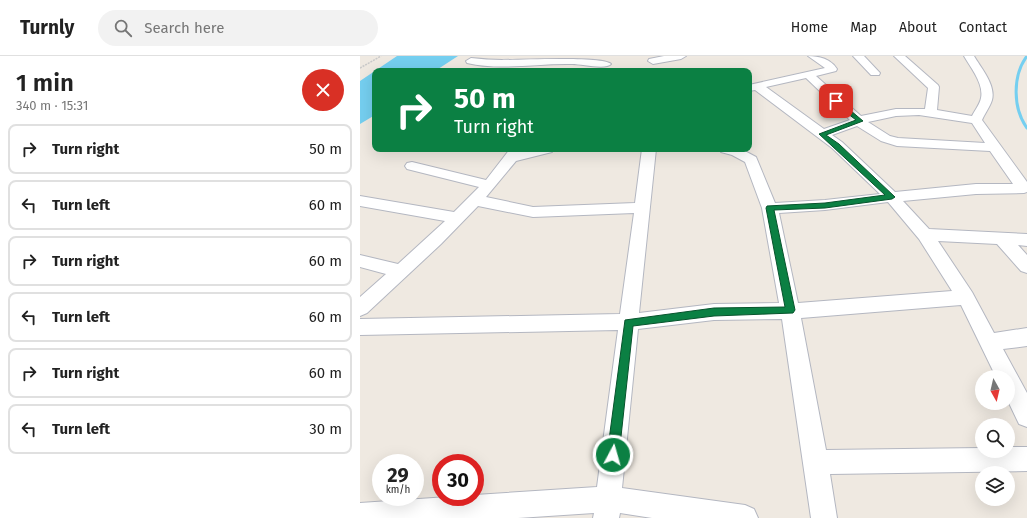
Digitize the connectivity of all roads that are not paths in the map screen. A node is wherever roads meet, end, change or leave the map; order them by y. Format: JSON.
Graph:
{"nodes":[{"id":1,"x":681,"y":56,"type":"edge"},
{"id":2,"x":813,"y":56,"type":"edge"},
{"id":3,"x":858,"y":56,"type":"edge"},
{"id":4,"x":899,"y":56,"type":"edge"},
{"id":5,"x":969,"y":56,"type":"edge"},
{"id":6,"x":471,"y":61,"type":"dead end"},
{"id":7,"x":653,"y":63,"type":"edge"},
{"id":8,"x":598,"y":68,"type":"edge"},
{"id":9,"x":875,"y":73,"type":"dead end"},
{"id":10,"x":810,"y":75,"type":"junction"},
{"id":11,"x":753,"y":87,"type":"edge"},
{"id":12,"x":931,"y":111,"type":"junction"},
{"id":13,"x":976,"y":120,"type":"junction"},
{"id":14,"x":860,"y":121,"type":"junction"},
{"id":15,"x":822,"y":134,"type":"junction"},
{"id":16,"x":993,"y":147,"type":"junction"},
{"id":17,"x":527,"y":152,"type":"edge"},
{"id":18,"x":649,"y":152,"type":"edge"},
{"id":19,"x":737,"y":152,"type":"edge"},
{"id":20,"x":514,"y":154,"type":"edge"},
{"id":21,"x":412,"y":166,"type":"dead end"},
{"id":22,"x":489,"y":185,"type":"junction"},
{"id":23,"x":1026,"y":191,"type":"edge"},
{"id":24,"x":892,"y":197,"type":"junction"},
{"id":25,"x":475,"y":200,"type":"junction"},
{"id":26,"x":360,"y":201,"type":"edge"},
{"id":27,"x":642,"y":208,"type":"junction"},
{"id":28,"x":770,"y":208,"type":"junction"},
{"id":29,"x":458,"y":218,"type":"junction"},
{"id":30,"x":925,"y":235,"type":"junction"},
{"id":31,"x":1002,"y":239,"type":"junction"},
{"id":32,"x":1027,"y":240,"type":"edge"},
{"id":33,"x":360,"y":261,"type":"edge"},
{"id":34,"x":1027,"y":266,"type":"edge"},
{"id":35,"x":401,"y":271,"type":"junction"},
{"id":36,"x":966,"y":297,"type":"junction"},
{"id":37,"x":360,"y":308,"type":"edge"},
{"id":38,"x":790,"y":310,"type":"junction"},
{"id":39,"x":628,"y":322,"type":"junction"},
{"id":40,"x":360,"y":327,"type":"edge"},
{"id":41,"x":1027,"y":337,"type":"edge"},
{"id":42,"x":990,"y":342,"type":"junction"},
{"id":43,"x":1004,"y":370,"type":"edge"},
{"id":44,"x":1015,"y":392,"type":"edge"},
{"id":45,"x":1027,"y":416,"type":"edge"},
{"id":46,"x":1027,"y":459,"type":"edge"},
{"id":47,"x":816,"y":462,"type":"junction"},
{"id":48,"x":607,"y":508,"type":"edge"},
{"id":49,"x":360,"y":516,"type":"edge"},
{"id":50,"x":745,"y":518,"type":"edge"},
{"id":51,"x":824,"y":518,"type":"edge"}],
"edges":[{"from":1,"to":7,"type":"street"},
{"from":2,"to":10,"type":"street"},
{"from":3,"to":9,"type":"street"},
{"from":4,"to":12,"type":"street"},
{"from":5,"to":13,"type":"street"},
{"from":6,"to":8,"type":"street"},
{"from":10,"to":11,"type":"street"},
{"from":10,"to":14,"type":"street"},
{"from":11,"to":15,"type":"street"},
{"from":12,"to":13,"type":"street"},
{"from":12,"to":14,"type":"street"},
{"from":13,"to":16,"type":"street"},
{"from":14,"to":15,"type":"street"},
{"from":14,"to":16,"type":"street"},
{"from":15,"to":24,"type":"street"},
{"from":16,"to":23,"type":"street"},
{"from":17,"to":20,"type":"street"},
{"from":18,"to":27,"type":"street"},
{"from":19,"to":28,"type":"street"},
{"from":20,"to":22,"type":"street"},
{"from":21,"to":22,"type":"street"},
{"from":22,"to":25,"type":"street"},
{"from":23,"to":24,"type":"street"},
{"from":24,"to":28,"type":"street"},
{"from":24,"to":30,"type":"street"},
{"from":25,"to":27,"type":"street"},
{"from":25,"to":29,"type":"street"},
{"from":26,"to":29,"type":"street"},
{"from":27,"to":39,"type":"street"},
{"from":28,"to":38,"type":"street"},
{"from":29,"to":35,"type":"street"},
{"from":30,"to":31,"type":"street"},
{"from":30,"to":36,"type":"street"},
{"from":31,"to":32,"type":"street"},
{"from":31,"to":34,"type":"street"},
{"from":33,"to":35,"type":"street"},
{"from":35,"to":37,"type":"street"},
{"from":36,"to":38,"type":"street"},
{"from":36,"to":42,"type":"street"},
{"from":38,"to":39,"type":"street"},
{"from":38,"to":47,"type":"street"},
{"from":39,"to":40,"type":"street"},
{"from":39,"to":48,"type":"street"},
{"from":41,"to":42,"type":"street"},
{"from":42,"to":43,"type":"street"},
{"from":44,"to":45,"type":"street"},
{"from":46,"to":47,"type":"street"},
{"from":47,"to":51,"type":"street"},
{"from":48,"to":49,"type":"street"},
{"from":48,"to":50,"type":"street"}]}
